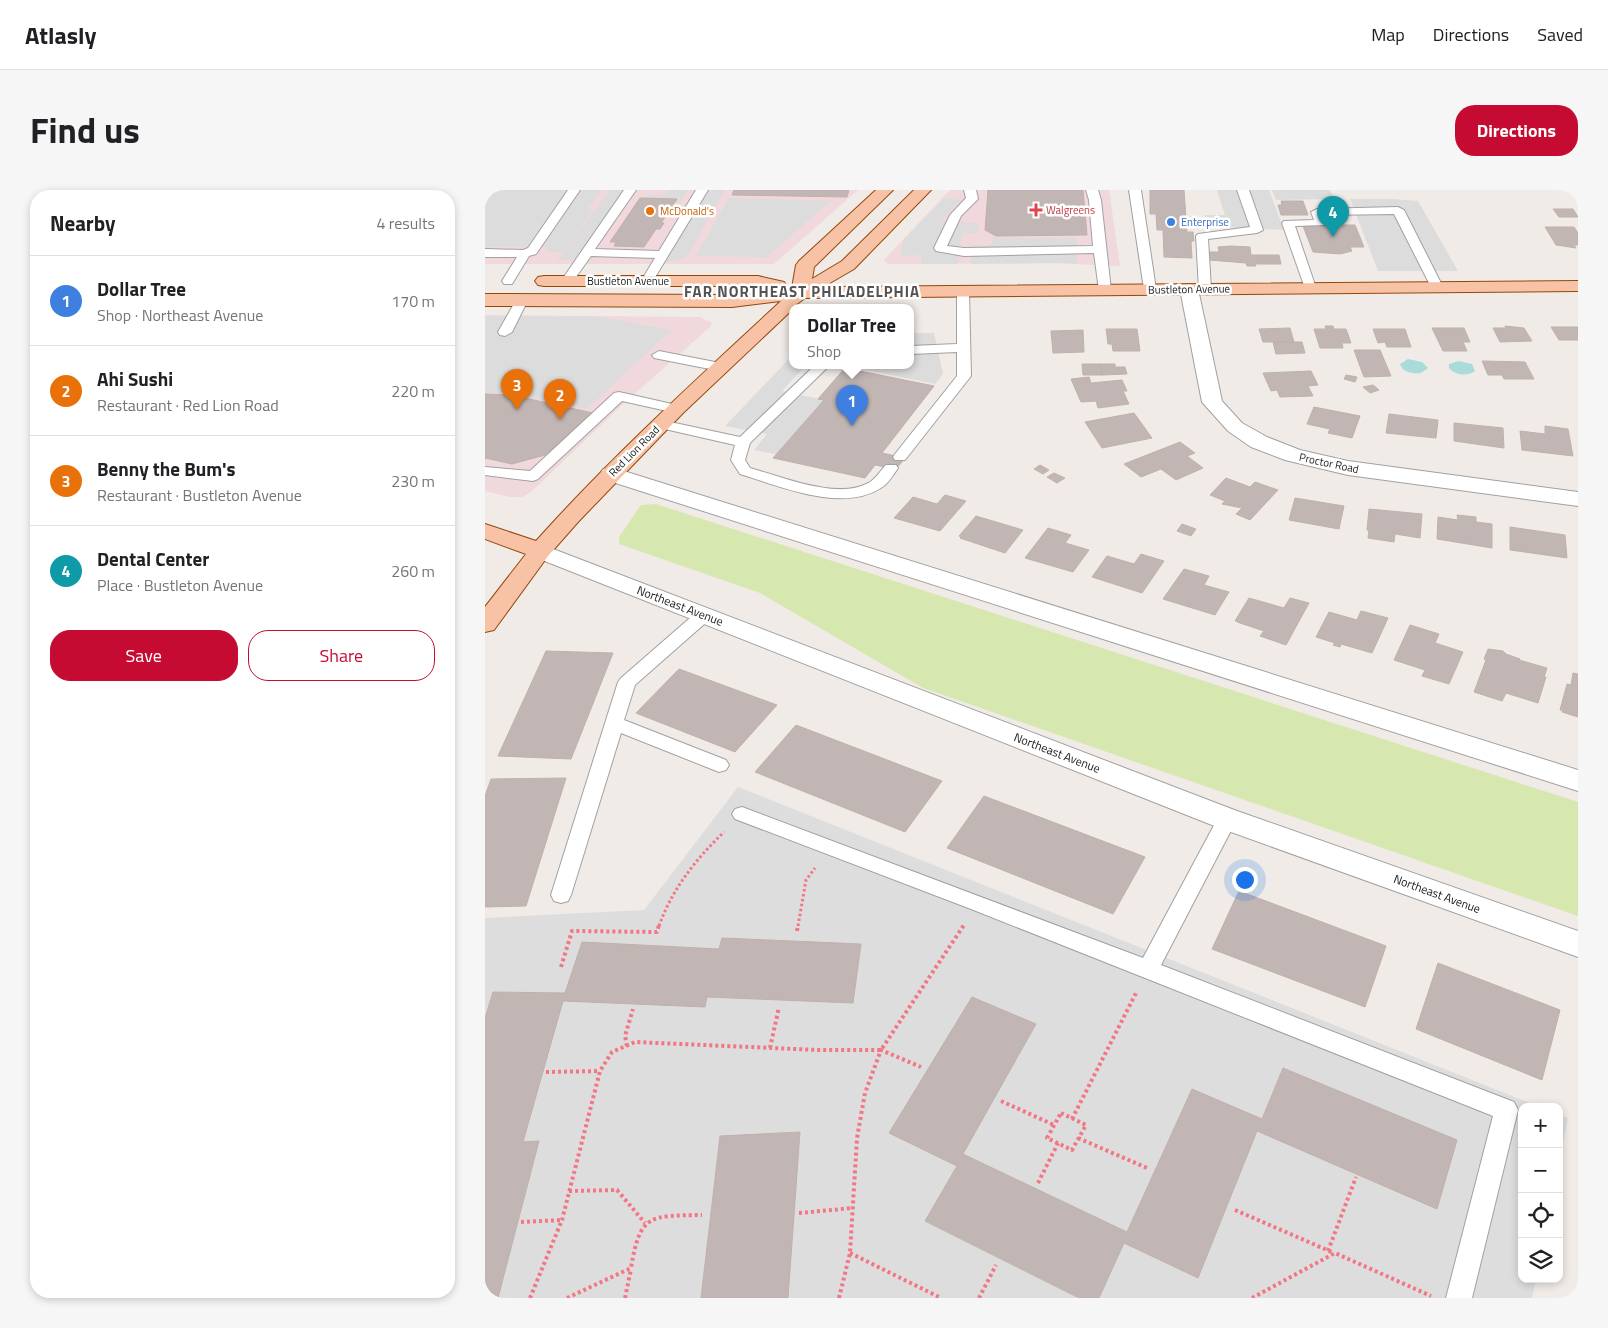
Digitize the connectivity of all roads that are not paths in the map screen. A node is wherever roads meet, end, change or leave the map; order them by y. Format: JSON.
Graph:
{"nodes":[{"id":1,"x":574,"y":190,"type":"edge"},
{"id":2,"x":630,"y":190,"type":"edge"},
{"id":3,"x":641,"y":190,"type":"edge"},
{"id":4,"x":692,"y":190,"type":"edge"},
{"id":5,"x":702,"y":190,"type":"edge"},
{"id":6,"x":885,"y":190,"type":"edge"},
{"id":7,"x":923,"y":190,"type":"edge"},
{"id":8,"x":969,"y":190,"type":"edge"},
{"id":9,"x":1092,"y":190,"type":"edge"},
{"id":10,"x":1135,"y":190,"type":"edge"},
{"id":11,"x":1243,"y":190,"type":"edge"},
{"id":12,"x":673,"y":237,"type":"junction"},
{"id":13,"x":1099,"y":249,"type":"junction"},
{"id":14,"x":590,"y":250,"type":"junction"},
{"id":15,"x":485,"y":253,"type":"edge"},
{"id":16,"x":525,"y":254,"type":"junction"},
{"id":17,"x":663,"y":255,"type":"junction"},
{"id":18,"x":501,"y":281,"type":"joint"},
{"id":19,"x":567,"y":281,"type":"junction"},
{"id":20,"x":647,"y":281,"type":"junction"},
{"id":21,"x":1578,"y":286,"type":"edge"},
{"id":22,"x":1437,"y":287,"type":"junction"},
{"id":23,"x":1310,"y":288,"type":"junction"},
{"id":24,"x":1150,"y":289,"type":"junction"},
{"id":25,"x":1197,"y":289,"type":"junction"},
{"id":26,"x":1105,"y":290,"type":"junction"},
{"id":27,"x":963,"y":291,"type":"junction"},
{"id":28,"x":799,"y":293,"type":"junction"},
{"id":29,"x":485,"y":300,"type":"edge"},
{"id":30,"x":522,"y":300,"type":"junction"},
{"id":31,"x":505,"y":332,"type":"dead end"},
{"id":32,"x":963,"y":348,"type":"junction"},
{"id":33,"x":914,"y":350,"type":"edge"},
{"id":34,"x":659,"y":355,"type":"dead end"},
{"id":35,"x":720,"y":367,"type":"junction"},
{"id":36,"x":819,"y":369,"type":"edge"},
{"id":37,"x":676,"y":409,"type":"junction"},
{"id":38,"x":661,"y":424,"type":"junction"},
{"id":39,"x":743,"y":442,"type":"junction"},
{"id":40,"x":485,"y":471,"type":"edge"},
{"id":41,"x":611,"y":474,"type":"junction"},
{"id":42,"x":1578,"y":499,"type":"edge"},
{"id":43,"x":485,"y":531,"type":"edge"},
{"id":44,"x":540,"y":550,"type":"junction"},
{"id":45,"x":704,"y":615,"type":"junction"},
{"id":46,"x":485,"y":624,"type":"edge"},
{"id":47,"x":615,"y":723,"type":"junction"},
{"id":48,"x":719,"y":765,"type":"dead end"},
{"id":49,"x":1578,"y":781,"type":"edge"},
{"id":50,"x":742,"y":814,"type":"road end"},
{"id":51,"x":1227,"y":819,"type":"junction"},
{"id":52,"x":561,"y":895,"type":"dead end"},
{"id":53,"x":1578,"y":944,"type":"edge"},
{"id":54,"x":1148,"y":970,"type":"junction"},
{"id":55,"x":1459,"y":1298,"type":"edge"}],
"edges":[{"from":1,"to":16,"type":"lane"},
{"from":2,"to":14,"type":"lane"},
{"from":3,"to":14,"type":"lane"},
{"from":4,"to":12,"type":"lane"},
{"from":5,"to":12,"type":"lane"},
{"from":6,"to":28,"type":"main road"},
{"from":7,"to":28,"type":"main road","name":"Red Lion Road"},
{"from":8,"to":13,"type":"lane"},
{"from":9,"to":13,"type":"lane"},
{"from":10,"to":24,"type":"lane"},
{"from":11,"to":25,"type":"lane"},
{"from":12,"to":17,"type":"lane"},
{"from":13,"to":26,"type":"lane"},
{"from":14,"to":17,"type":"lane"},
{"from":14,"to":19,"type":"lane"},
{"from":15,"to":16,"type":"lane"},
{"from":16,"to":18,"type":"lane"},
{"from":17,"to":20,"type":"lane"},
{"from":18,"to":19,"type":"main road","name":"Bustleton Avenue"},
{"from":19,"to":20,"type":"main road","name":"Bustleton Avenue"},
{"from":20,"to":28,"type":"main road","name":"Bustleton Avenue"},
{"from":21,"to":22,"type":"main road","name":"Bustleton Avenue"},
{"from":22,"to":23,"type":"main road","name":"Bustleton Avenue"},
{"from":22,"to":23,"type":"lane"},
{"from":23,"to":25,"type":"main road","name":"Bustleton Avenue"},
{"from":24,"to":25,"type":"main road","name":"Bustleton Avenue"},
{"from":24,"to":26,"type":"main road","name":"Bustleton Avenue"},
{"from":25,"to":42,"type":"street","name":"Proctor Road"},
{"from":26,"to":27,"type":"main road","name":"Bustleton Avenue"},
{"from":27,"to":28,"type":"main road","name":"Bustleton Avenue"},
{"from":27,"to":32,"type":"lane"},
{"from":28,"to":30,"type":"main road","name":"Bustleton Avenue"},
{"from":28,"to":35,"type":"main road","name":"Red Lion Road"},
{"from":29,"to":30,"type":"main road","name":"Bustleton Avenue"},
{"from":30,"to":31,"type":"lane"},
{"from":32,"to":33,"type":"lane"},
{"from":32,"to":39,"type":"lane"},
{"from":34,"to":35,"type":"lane"},
{"from":35,"to":37,"type":"main road","name":"Red Lion Road"},
{"from":36,"to":39,"type":"lane"},
{"from":37,"to":38,"type":"main road","name":"Red Lion Road"},
{"from":37,"to":40,"type":"lane"},
{"from":38,"to":39,"type":"lane"},
{"from":38,"to":41,"type":"main road","name":"Red Lion Road"},
{"from":41,"to":44,"type":"main road","name":"Red Lion Road"},
{"from":41,"to":49,"type":"street"},
{"from":43,"to":44,"type":"main road"},
{"from":44,"to":45,"type":"street","name":"Northeast Avenue"},
{"from":44,"to":46,"type":"main road","name":"Red Lion Road"},
{"from":45,"to":47,"type":"lane"},
{"from":45,"to":51,"type":"street","name":"Northeast Avenue"},
{"from":47,"to":48,"type":"lane"},
{"from":47,"to":52,"type":"lane"},
{"from":50,"to":54,"type":"lane"},
{"from":51,"to":53,"type":"street","name":"Northeast Avenue"},
{"from":51,"to":54,"type":"lane"},
{"from":54,"to":55,"type":"lane"}]}
